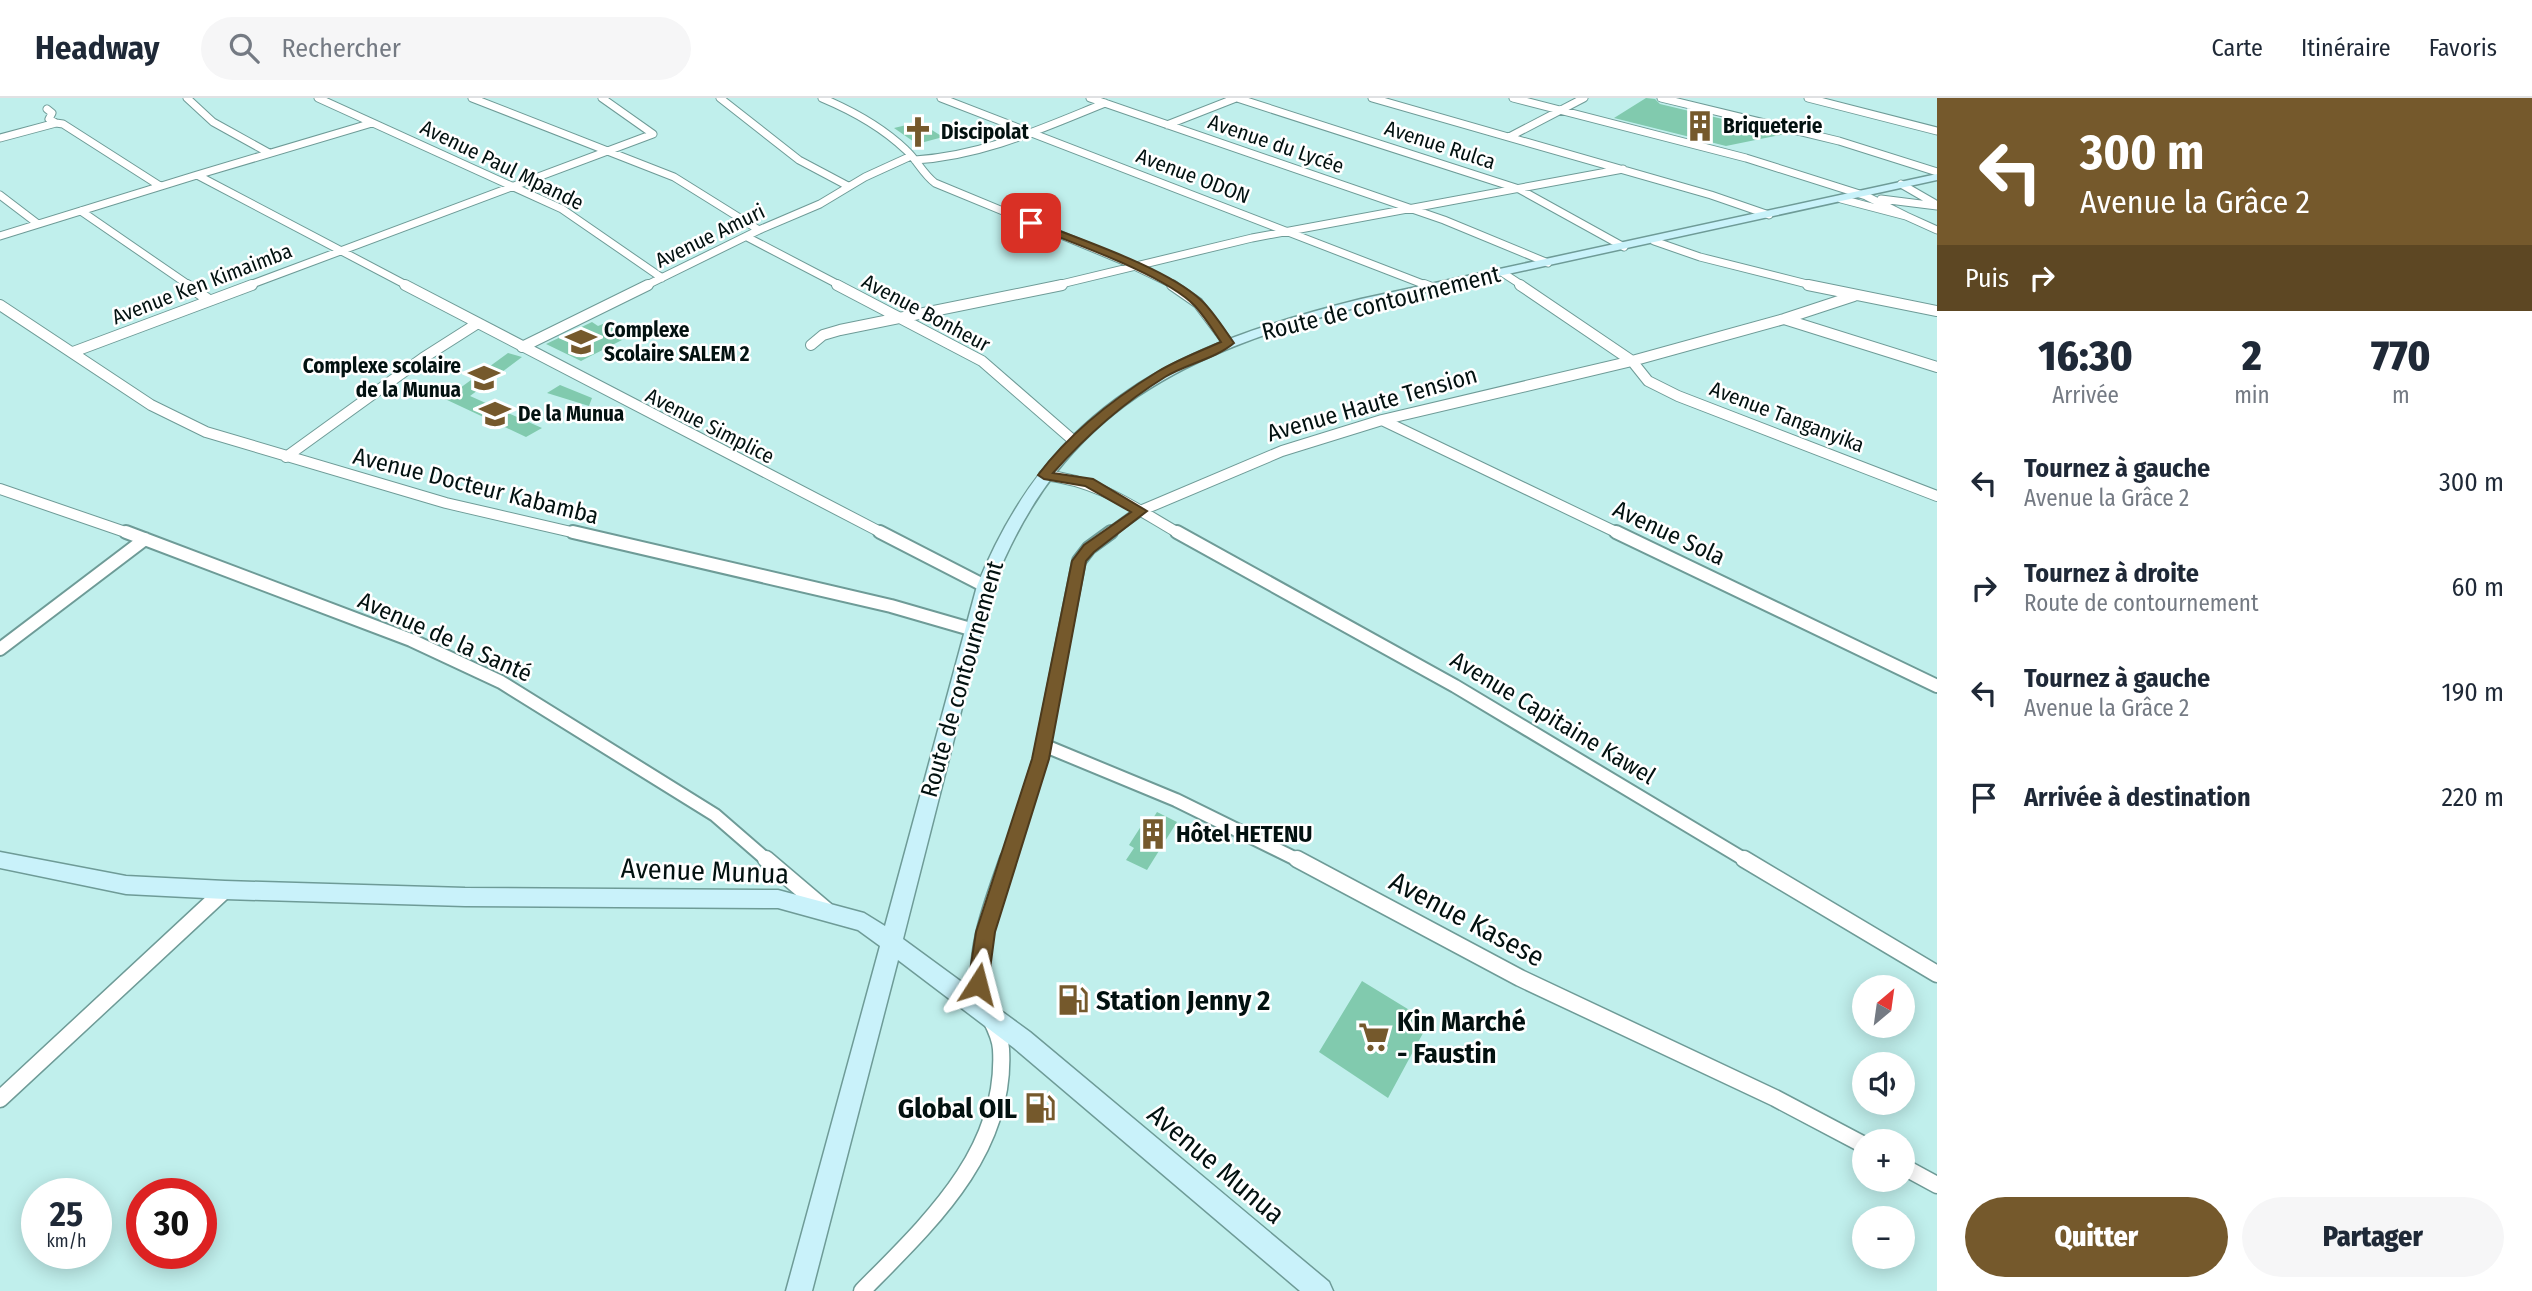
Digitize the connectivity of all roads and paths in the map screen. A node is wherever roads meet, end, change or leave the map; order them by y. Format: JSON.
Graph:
{"nodes":[{"id":1,"x":187,"y":98,"type":"edge"},
{"id":2,"x":318,"y":98,"type":"edge"},
{"id":3,"x":472,"y":98,"type":"edge"},
{"id":4,"x":603,"y":98,"type":"edge"},
{"id":5,"x":720,"y":98,"type":"edge"},
{"id":6,"x":822,"y":98,"type":"edge"},
{"id":7,"x":941,"y":98,"type":"edge"},
{"id":8,"x":1090,"y":98,"type":"edge"},
{"id":9,"x":1236,"y":98,"type":"edge"},
{"id":10,"x":1372,"y":98,"type":"edge"},
{"id":11,"x":1513,"y":98,"type":"edge"},
{"id":12,"x":1584,"y":98,"type":"edge"},
{"id":13,"x":1661,"y":98,"type":"edge"},
{"id":14,"x":1808,"y":98,"type":"edge"},
{"id":15,"x":1105,"y":103,"type":"junction"},
{"id":16,"x":47,"y":109,"type":"dead end"},
{"id":17,"x":1559,"y":110,"type":"junction"},
{"id":18,"x":56,"y":123,"type":"junction"},
{"id":19,"x":372,"y":123,"type":"junction"},
{"id":20,"x":1167,"y":125,"type":"junction"},
{"id":21,"x":1937,"y":131,"type":"edge"},
{"id":22,"x":1029,"y":133,"type":"junction"},
{"id":23,"x":1509,"y":137,"type":"junction"},
{"id":24,"x":0,"y":138,"type":"edge"},
{"id":25,"x":612,"y":151,"type":"junction"},
{"id":26,"x":269,"y":153,"type":"junction"},
{"id":27,"x":913,"y":158,"type":"junction"},
{"id":28,"x":1623,"y":169,"type":"junction"},
{"id":29,"x":197,"y":174,"type":"junction"},
{"id":30,"x":1937,"y":174,"type":"edge"},
{"id":31,"x":1901,"y":184,"type":"junction"},
{"id":32,"x":160,"y":186,"type":"junction"},
{"id":33,"x":515,"y":186,"type":"junction"},
{"id":34,"x":848,"y":187,"type":"junction"},
{"id":35,"x":1519,"y":189,"type":"junction"},
{"id":36,"x":1861,"y":193,"type":"junction"},
{"id":37,"x":0,"y":195,"type":"edge"},
{"id":38,"x":1874,"y":198,"type":"junction"},
{"id":39,"x":1841,"y":199,"type":"junction"},
{"id":40,"x":1937,"y":206,"type":"edge"},
{"id":41,"x":1411,"y":210,"type":"junction"},
{"id":42,"x":81,"y":211,"type":"junction"},
{"id":43,"x":1769,"y":215,"type":"junction"},
{"id":44,"x":1906,"y":216,"type":"junction"},
{"id":45,"x":1937,"y":221,"type":"edge"},
{"id":46,"x":38,"y":224,"type":"junction"},
{"id":47,"x":1925,"y":225,"type":"junction"},
{"id":48,"x":759,"y":230,"type":"junction"},
{"id":49,"x":1937,"y":230,"type":"edge"},
{"id":50,"x":1290,"y":232,"type":"junction"},
{"id":51,"x":0,"y":236,"type":"edge"},
{"id":52,"x":747,"y":237,"type":"junction"},
{"id":53,"x":1654,"y":241,"type":"junction"},
{"id":54,"x":1624,"y":247,"type":"junction"},
{"id":55,"x":343,"y":250,"type":"junction"},
{"id":56,"x":1548,"y":263,"type":"junction"},
{"id":57,"x":1137,"y":268,"type":"junction"},
{"id":58,"x":1503,"y":273,"type":"junction"},
{"id":59,"x":662,"y":278,"type":"junction"},
{"id":60,"x":1432,"y":288,"type":"junction"},
{"id":61,"x":1854,"y":296,"type":"junction"},
{"id":62,"x":209,"y":300,"type":"junction"},
{"id":63,"x":0,"y":305,"type":"edge"},
{"id":64,"x":1937,"y":311,"type":"edge"},
{"id":65,"x":897,"y":318,"type":"junction"},
{"id":66,"x":1784,"y":319,"type":"junction"},
{"id":67,"x":478,"y":323,"type":"junction"},
{"id":68,"x":1228,"y":343,"type":"junction"},
{"id":69,"x":811,"y":345,"type":"dead end"},
{"id":70,"x":522,"y":347,"type":"junction"},
{"id":71,"x":73,"y":352,"type":"junction"},
{"id":72,"x":1632,"y":361,"type":"junction"},
{"id":73,"x":1937,"y":368,"type":"edge"},
{"id":74,"x":1382,"y":420,"type":"junction"},
{"id":75,"x":1074,"y":441,"type":"junction"},
{"id":76,"x":286,"y":457,"type":"junction"},
{"id":77,"x":1044,"y":475,"type":"junction"},
{"id":78,"x":0,"y":489,"type":"edge"},
{"id":79,"x":1937,"y":496,"type":"edge"},
{"id":80,"x":1140,"y":511,"type":"junction"},
{"id":81,"x":145,"y":539,"type":"junction"},
{"id":82,"x":985,"y":586,"type":"junction"},
{"id":83,"x":974,"y":630,"type":"junction"},
{"id":84,"x":0,"y":649,"type":"edge"},
{"id":85,"x":1937,"y":686,"type":"edge"},
{"id":86,"x":1043,"y":745,"type":"junction"},
{"id":87,"x":0,"y":860,"type":"edge"},
{"id":88,"x":225,"y":890,"type":"junction"},
{"id":89,"x":826,"y":910,"type":"junction"},
{"id":90,"x":892,"y":941,"type":"junction"},
{"id":91,"x":1937,"y":974,"type":"edge"},
{"id":92,"x":986,"y":1012,"type":"junction"},
{"id":93,"x":0,"y":1099,"type":"edge"},
{"id":94,"x":1852,"y":1139,"type":"edge"},
{"id":95,"x":1915,"y":1173,"type":"edge"},
{"id":96,"x":1937,"y":1185,"type":"edge"},
{"id":97,"x":799,"y":1291,"type":"edge"},
{"id":98,"x":862,"y":1291,"type":"edge"},
{"id":99,"x":1320,"y":1291,"type":"edge"}],
"edges":[{"from":1,"to":26,"type":"street"},
{"from":2,"to":19,"type":"street","name":"Avenue Paul Mpande"},
{"from":3,"to":25,"type":"street"},
{"from":4,"to":25,"type":"street","name":"Avenue Ken Kimaimba"},
{"from":5,"to":34,"type":"street"},
{"from":6,"to":27,"type":"street"},
{"from":7,"to":22,"type":"street","name":"Avenue ODON"},
{"from":8,"to":15,"type":"street","name":"Avenue du Lycée"},
{"from":9,"to":20,"type":"street"},
{"from":9,"to":35,"type":"street","name":"Avenue Rulca"},
{"from":10,"to":23,"type":"street"},
{"from":11,"to":17,"type":"street"},
{"from":12,"to":17,"type":"street"},
{"from":13,"to":30,"type":"street"},
{"from":14,"to":21,"type":"street"},
{"from":15,"to":20,"type":"street","name":"Avenue du Lycée"},
{"from":15,"to":22,"type":"street"},
{"from":16,"to":18,"type":"street"},
{"from":17,"to":23,"type":"street"},
{"from":17,"to":36,"type":"street"},
{"from":18,"to":24,"type":"street"},
{"from":18,"to":32,"type":"street"},
{"from":19,"to":26,"type":"street"},
{"from":19,"to":33,"type":"street","name":"Avenue Paul Mpande"},
{"from":20,"to":41,"type":"street","name":"Avenue du Lycée"},
{"from":22,"to":27,"type":"street"},
{"from":22,"to":50,"type":"street","name":"Avenue ODON"},
{"from":23,"to":28,"type":"street"},
{"from":25,"to":33,"type":"street","name":"Avenue Ken Kimaimba"},
{"from":25,"to":48,"type":"street"},
{"from":26,"to":29,"type":"street"},
{"from":27,"to":34,"type":"street","name":"Avenue Amuri"},
{"from":27,"to":57,"type":"street"},
{"from":28,"to":35,"type":"street"},
{"from":28,"to":43,"type":"street"},
{"from":29,"to":32,"type":"street"},
{"from":29,"to":55,"type":"street","name":"Avenue Simplice"},
{"from":30,"to":31,"type":"street","name":"Route de contournement"},
{"from":31,"to":36,"type":"street","name":"Route de contournement"},
{"from":31,"to":40,"type":"street"},
{"from":32,"to":42,"type":"street"},
{"from":33,"to":55,"type":"street","name":"Avenue Ken Kimaimba"},
{"from":33,"to":59,"type":"street","name":"Avenue Paul Mpande"},
{"from":34,"to":48,"type":"street","name":"Avenue Amuri"},
{"from":35,"to":41,"type":"street"},
{"from":35,"to":54,"type":"street","name":"Avenue Rulca"},
{"from":36,"to":38,"type":"street"},
{"from":36,"to":39,"type":"street","name":"Route de contournement"},
{"from":37,"to":46,"type":"street"},
{"from":38,"to":40,"type":"street"},
{"from":38,"to":44,"type":"street"},
{"from":39,"to":43,"type":"street","name":"Route de contournement"},
{"from":39,"to":44,"type":"street"},
{"from":41,"to":50,"type":"street"},
{"from":41,"to":56,"type":"street"},
{"from":42,"to":46,"type":"street"},
{"from":42,"to":62,"type":"street"},
{"from":43,"to":53,"type":"street","name":"Route de contournement"},
{"from":44,"to":47,"type":"street"},
{"from":45,"to":47,"type":"street"},
{"from":46,"to":51,"type":"street"},
{"from":47,"to":49,"type":"street"},
{"from":48,"to":52,"type":"street","name":"Avenue Amuri"},
{"from":50,"to":57,"type":"street"},
{"from":50,"to":60,"type":"street","name":"Avenue ODON"},
{"from":52,"to":59,"type":"street","name":"Avenue Amuri"},
{"from":52,"to":65,"type":"street","name":"Avenue Bonheur"},
{"from":53,"to":54,"type":"street","name":"Route de contournement"},
{"from":53,"to":61,"type":"street"},
{"from":54,"to":56,"type":"street","name":"Route de contournement"},
{"from":55,"to":62,"type":"street","name":"Avenue Ken Kimaimba"},
{"from":55,"to":67,"type":"street","name":"Avenue Simplice"},
{"from":56,"to":58,"type":"street","name":"Route de contournement"},
{"from":57,"to":65,"type":"street"},
{"from":57,"to":68,"type":"street"},
{"from":58,"to":60,"type":"street","name":"Route de contournement"},
{"from":58,"to":72,"type":"street","name":"Avenue Tanganyika"},
{"from":59,"to":70,"type":"street","name":"Avenue Amuri"},
{"from":60,"to":68,"type":"street","name":"Route de contournement"},
{"from":61,"to":64,"type":"street"},
{"from":61,"to":66,"type":"street","name":"Avenue Haute Tension"},
{"from":62,"to":71,"type":"street","name":"Avenue Ken Kimaimba"},
{"from":63,"to":71,"type":"street","name":"Avenue Docteur Kabamba"},
{"from":65,"to":69,"type":"street"},
{"from":65,"to":75,"type":"street","name":"Avenue Bonheur"},
{"from":66,"to":72,"type":"street","name":"Avenue Haute Tension"},
{"from":66,"to":73,"type":"street"},
{"from":67,"to":70,"type":"street","name":"Avenue Simplice"},
{"from":67,"to":76,"type":"street"},
{"from":68,"to":75,"type":"street","name":"Route de contournement"},
{"from":70,"to":82,"type":"street","name":"Avenue Simplice"},
{"from":71,"to":76,"type":"street","name":"Avenue Docteur Kabamba"},
{"from":72,"to":74,"type":"street","name":"Avenue Haute Tension"},
{"from":72,"to":79,"type":"street","name":"Avenue Tanganyika"},
{"from":74,"to":80,"type":"street","name":"Avenue Haute Tension"},
{"from":74,"to":85,"type":"street","name":"Avenue Sola"},
{"from":75,"to":77,"type":"street","name":"Route de contournement"},
{"from":76,"to":83,"type":"street","name":"Avenue Docteur Kabamba"},
{"from":77,"to":80,"type":"street","name":"Avenue Capitaine Kawel"},
{"from":77,"to":82,"type":"street","name":"Route de contournement"},
{"from":78,"to":81,"type":"street","name":"Avenue de la Santé"},
{"from":80,"to":86,"type":"street","name":"Avenue Haute Tension"},
{"from":80,"to":91,"type":"street","name":"Avenue Capitaine Kawel"},
{"from":81,"to":84,"type":"street"},
{"from":81,"to":89,"type":"street","name":"Avenue de la Santé"},
{"from":82,"to":83,"type":"street","name":"Route de contournement"},
{"from":83,"to":90,"type":"street","name":"Route de contournement"},
{"from":86,"to":92,"type":"street","name":"Avenue Haute Tension"},
{"from":86,"to":94,"type":"street","name":"Avenue Kasese"},
{"from":87,"to":88,"type":"street","name":"Avenue Munua"},
{"from":88,"to":89,"type":"street","name":"Avenue Munua"},
{"from":88,"to":93,"type":"street"},
{"from":89,"to":90,"type":"street","name":"Avenue Munua"},
{"from":90,"to":92,"type":"street","name":"Avenue Munua"},
{"from":90,"to":97,"type":"street","name":"Route de contournement"},
{"from":92,"to":98,"type":"street","name":"Avenue Haute Tension"},
{"from":92,"to":99,"type":"street","name":"Avenue Munua"},
{"from":95,"to":96,"type":"street"}]}
